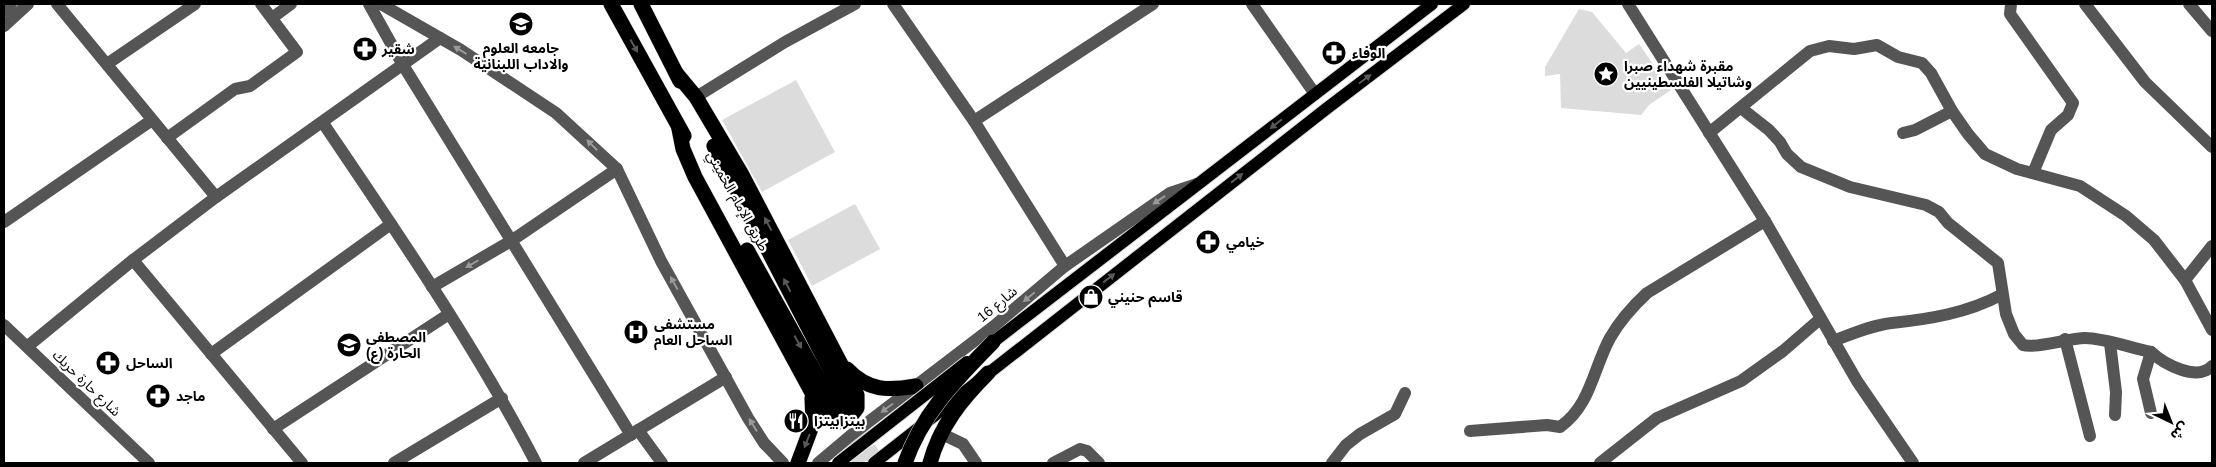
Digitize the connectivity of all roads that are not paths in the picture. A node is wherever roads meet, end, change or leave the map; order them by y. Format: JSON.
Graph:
{"nodes":[{"id":1,"x":11,"y":4,"type":"edge"},
{"id":2,"x":28,"y":4,"type":"edge"},
{"id":3,"x":57,"y":4,"type":"edge"},
{"id":4,"x":195,"y":4,"type":"edge"},
{"id":5,"x":261,"y":4,"type":"edge"},
{"id":6,"x":291,"y":4,"type":"edge"},
{"id":7,"x":369,"y":4,"type":"edge"},
{"id":8,"x":381,"y":4,"type":"edge"},
{"id":9,"x":611,"y":4,"type":"edge"},
{"id":10,"x":641,"y":4,"type":"edge"},
{"id":11,"x":855,"y":4,"type":"edge"},
{"id":12,"x":894,"y":4,"type":"edge"},
{"id":13,"x":1152,"y":4,"type":"edge"},
{"id":14,"x":1252,"y":4,"type":"edge"},
{"id":15,"x":1432,"y":4,"type":"edge"},
{"id":16,"x":1464,"y":4,"type":"edge"},
{"id":17,"x":1628,"y":4,"type":"edge"},
{"id":18,"x":2011,"y":4,"type":"edge"},
{"id":19,"x":2085,"y":4,"type":"edge"},
{"id":20,"x":2189,"y":4,"type":"edge"},
{"id":21,"x":4,"y":11,"type":"edge"},
{"id":22,"x":272,"y":18,"type":"junction"},
{"id":23,"x":4,"y":26,"type":"edge"},
{"id":24,"x":2212,"y":31,"type":"edge"},
{"id":25,"x":440,"y":38,"type":"junction"},
{"id":26,"x":107,"y":64,"type":"junction"},
{"id":27,"x":403,"y":65,"type":"junction"},
{"id":28,"x":676,"y":73,"type":"junction"},
{"id":29,"x":1315,"y":94,"type":"junction"},
{"id":30,"x":696,"y":97,"type":"junction"},
{"id":31,"x":1741,"y":108,"type":"junction"},
{"id":32,"x":1952,"y":111,"type":"junction"},
{"id":33,"x":152,"y":120,"type":"junction"},
{"id":34,"x":974,"y":121,"type":"junction"},
{"id":35,"x":323,"y":123,"type":"junction"},
{"id":36,"x":679,"y":129,"type":"junction"},
{"id":37,"x":1709,"y":132,"type":"junction"},
{"id":38,"x":1903,"y":134,"type":"dead end"},
{"id":39,"x":166,"y":138,"type":"junction"},
{"id":40,"x":2212,"y":147,"type":"edge"},
{"id":41,"x":616,"y":169,"type":"junction"},
{"id":42,"x":2033,"y":173,"type":"junction"},
{"id":43,"x":1204,"y":181,"type":"junction"},
{"id":44,"x":216,"y":197,"type":"junction"},
{"id":45,"x":1765,"y":221,"type":"junction"},
{"id":46,"x":4,"y":222,"type":"edge"},
{"id":47,"x":391,"y":224,"type":"junction"},
{"id":48,"x":511,"y":241,"type":"junction"},
{"id":49,"x":2212,"y":246,"type":"edge"},
{"id":50,"x":133,"y":260,"type":"junction"},
{"id":51,"x":1065,"y":266,"type":"junction"},
{"id":52,"x":2185,"y":280,"type":"junction"},
{"id":53,"x":432,"y":287,"type":"junction"},
{"id":54,"x":2001,"y":295,"type":"junction"},
{"id":55,"x":449,"y":314,"type":"junction"},
{"id":56,"x":1820,"y":319,"type":"junction"},
{"id":57,"x":5,"y":328,"type":"edge"},
{"id":58,"x":2212,"y":330,"type":"edge"},
{"id":59,"x":2065,"y":339,"type":"junction"},
{"id":60,"x":1833,"y":341,"type":"junction"},
{"id":61,"x":993,"y":342,"type":"junction"},
{"id":62,"x":2110,"y":343,"type":"junction"},
{"id":63,"x":28,"y":346,"type":"junction"},
{"id":64,"x":2151,"y":352,"type":"junction"},
{"id":65,"x":211,"y":354,"type":"junction"},
{"id":66,"x":840,"y":361,"type":"junction"},
{"id":67,"x":2212,"y":366,"type":"edge"},
{"id":68,"x":988,"y":372,"type":"junction"},
{"id":69,"x":726,"y":377,"type":"junction"},
{"id":70,"x":808,"y":384,"type":"junction"},
{"id":71,"x":916,"y":386,"type":"junction"},
{"id":72,"x":1405,"y":393,"type":"dead end"},
{"id":73,"x":502,"y":398,"type":"junction"},
{"id":74,"x":2151,"y":413,"type":"dead end"},
{"id":75,"x":2115,"y":415,"type":"dead end"},
{"id":76,"x":273,"y":429,"type":"junction"},
{"id":77,"x":1470,"y":431,"type":"dead end"},
{"id":78,"x":634,"y":432,"type":"junction"},
{"id":79,"x":940,"y":433,"type":"junction"},
{"id":80,"x":2090,"y":436,"type":"dead end"},
{"id":81,"x":149,"y":463,"type":"edge"},
{"id":82,"x":302,"y":463,"type":"edge"},
{"id":83,"x":394,"y":463,"type":"edge"},
{"id":84,"x":536,"y":463,"type":"edge"},
{"id":85,"x":584,"y":463,"type":"edge"},
{"id":86,"x":662,"y":463,"type":"edge"},
{"id":87,"x":783,"y":463,"type":"edge"},
{"id":88,"x":798,"y":463,"type":"edge"},
{"id":89,"x":818,"y":463,"type":"edge"},
{"id":90,"x":838,"y":463,"type":"edge"},
{"id":91,"x":874,"y":463,"type":"edge"},
{"id":92,"x":905,"y":463,"type":"edge"},
{"id":93,"x":930,"y":463,"type":"edge"},
{"id":94,"x":976,"y":463,"type":"edge"},
{"id":95,"x":1053,"y":463,"type":"edge"},
{"id":96,"x":1099,"y":463,"type":"edge"},
{"id":97,"x":1332,"y":463,"type":"edge"},
{"id":98,"x":1600,"y":463,"type":"edge"},
{"id":99,"x":1913,"y":463,"type":"edge"}],
"edges":[{"from":1,"to":21,"type":"street"},
{"from":2,"to":23,"type":"street"},
{"from":3,"to":26,"type":"street"},
{"from":4,"to":26,"type":"street"},
{"from":5,"to":22,"type":"street"},
{"from":6,"to":22,"type":"street"},
{"from":7,"to":27,"type":"street"},
{"from":8,"to":25,"type":"street"},
{"from":9,"to":36,"type":"highway","name":"طريق الإمام الخميني","one_way":true},
{"from":10,"to":28,"type":"highway","name":"طريق الإمام الخميني"},
{"from":11,"to":30,"type":"street"},
{"from":12,"to":34,"type":"street"},
{"from":13,"to":34,"type":"street"},
{"from":14,"to":29,"type":"street"},
{"from":15,"to":29,"type":"main road","name":"شارع 16"},
{"from":68,"to":16,"type":"main road","one_way":true},
{"from":17,"to":37,"type":"street"},
{"from":18,"to":42,"type":"street"},
{"from":19,"to":40,"type":"street"},
{"from":20,"to":24,"type":"street"},
{"from":22,"to":39,"type":"street"},
{"from":25,"to":27,"type":"street"},
{"from":41,"to":25,"type":"street","one_way":true},
{"from":26,"to":33,"type":"street"},
{"from":27,"to":35,"type":"street"},
{"from":27,"to":48,"type":"street"},
{"from":28,"to":30,"type":"highway"},
{"from":36,"to":28,"type":"highway","name":"طريق الإمام الخميني","one_way":true},
{"from":29,"to":43,"type":"main road","name":"شارع 16","one_way":true},
{"from":66,"to":30,"type":"highway","one_way":true},
{"from":31,"to":32,"type":"street"},
{"from":31,"to":37,"type":"street"},
{"from":31,"to":54,"type":"street"},
{"from":32,"to":38,"type":"street"},
{"from":32,"to":42,"type":"street"},
{"from":33,"to":39,"type":"street"},
{"from":33,"to":46,"type":"street"},
{"from":34,"to":51,"type":"street"},
{"from":35,"to":44,"type":"street"},
{"from":35,"to":47,"type":"street"},
{"from":36,"to":70,"type":"highway"},
{"from":37,"to":45,"type":"street"},
{"from":39,"to":44,"type":"street"},
{"from":41,"to":48,"type":"street"},
{"from":69,"to":41,"type":"street","one_way":true},
{"from":42,"to":52,"type":"street"},
{"from":43,"to":51,"type":"street","name":"شارع 16","one_way":true},
{"from":43,"to":61,"type":"main road","name":"شارع 16"},
{"from":44,"to":50,"type":"street"},
{"from":45,"to":56,"type":"street"},
{"from":45,"to":77,"type":"street"},
{"from":47,"to":53,"type":"street"},
{"from":47,"to":65,"type":"street"},
{"from":48,"to":53,"type":"street","one_way":true},
{"from":48,"to":78,"type":"street"},
{"from":49,"to":52,"type":"street"},
{"from":50,"to":63,"type":"street"},
{"from":50,"to":65,"type":"street"},
{"from":51,"to":71,"type":"street","name":"شارع 16","one_way":true},
{"from":52,"to":58,"type":"street"},
{"from":53,"to":55,"type":"street"},
{"from":54,"to":59,"type":"street"},
{"from":54,"to":60,"type":"street"},
{"from":55,"to":73,"type":"street"},
{"from":55,"to":76,"type":"street"},
{"from":56,"to":60,"type":"street"},
{"from":56,"to":98,"type":"street"},
{"from":57,"to":63,"type":"street","name":"شارع حارة حريك"},
{"from":59,"to":62,"type":"street"},
{"from":59,"to":80,"type":"street"},
{"from":60,"to":99,"type":"street"},
{"from":61,"to":90,"type":"main road","name":"شارع 16","bridge":true},
{"from":61,"to":92,"type":"highway","bridge":true},
{"from":62,"to":64,"type":"street"},
{"from":62,"to":75,"type":"street"},
{"from":63,"to":81,"type":"street","name":"شارع حارة حريك"},
{"from":64,"to":67,"type":"street"},
{"from":64,"to":74,"type":"street"},
{"from":65,"to":76,"type":"street"},
{"from":66,"to":70,"type":"highway"},
{"from":66,"to":71,"type":"highway"},
{"from":68,"to":79,"type":"highway"},
{"from":68,"to":91,"type":"main road"},
{"from":69,"to":78,"type":"street"},
{"from":87,"to":69,"type":"street","one_way":true},
{"from":70,"to":88,"type":"highway","one_way":true},
{"from":71,"to":89,"type":"street","name":"شارع 16","one_way":true},
{"from":72,"to":97,"type":"street"},
{"from":73,"to":83,"type":"street"},
{"from":73,"to":84,"type":"street"},
{"from":76,"to":82,"type":"street"},
{"from":78,"to":85,"type":"street"},
{"from":78,"to":86,"type":"street"},
{"from":79,"to":93,"type":"highway"},
{"from":79,"to":94,"type":"street"},
{"from":95,"to":96,"type":"street"}]}
